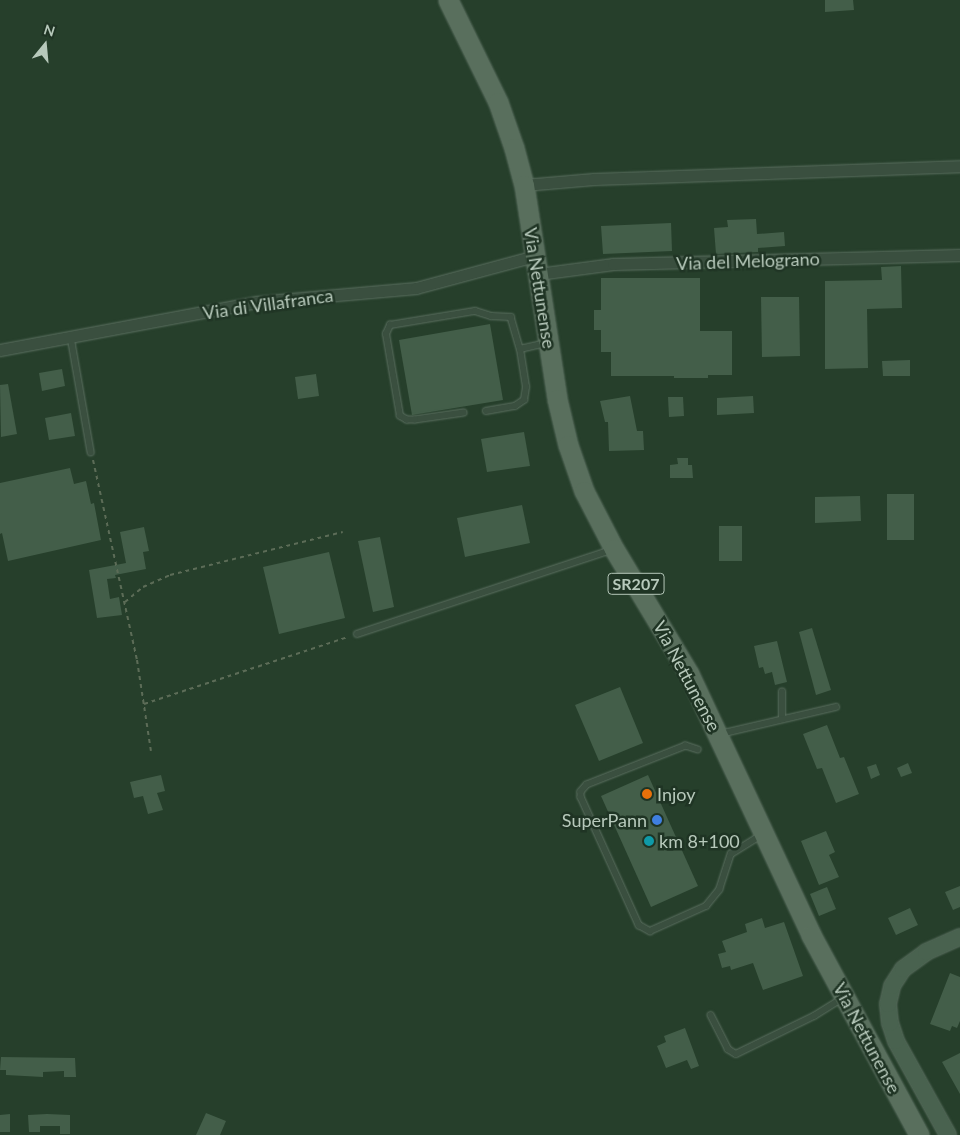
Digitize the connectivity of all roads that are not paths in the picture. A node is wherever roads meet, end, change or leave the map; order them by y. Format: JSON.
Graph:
{"nodes":[{"id":1,"x":448,"y":0,"type":"edge"},
{"id":2,"x":960,"y":166,"type":"edge"},
{"id":3,"x":524,"y":185,"type":"junction"},
{"id":4,"x":960,"y":255,"type":"edge"},
{"id":5,"x":536,"y":265,"type":"junction"},
{"id":6,"x":71,"y":337,"type":"junction"},
{"id":7,"x":548,"y":342,"type":"junction"},
{"id":8,"x":520,"y":349,"type":"junction"},
{"id":9,"x":0,"y":350,"type":"edge"},
{"id":10,"x":486,"y":411,"type":"dead end"},
{"id":11,"x":464,"y":413,"type":"dead end"},
{"id":12,"x":91,"y":452,"type":"road end"},
{"id":13,"x":614,"y":549,"type":"junction"},
{"id":14,"x":357,"y":634,"type":"road end"},
{"id":15,"x":782,"y":692,"type":"dead end"},
{"id":16,"x":836,"y":706,"type":"dead end"},
{"id":17,"x":782,"y":719,"type":"junction"},
{"id":18,"x":718,"y":735,"type":"junction"},
{"id":19,"x":698,"y":750,"type":"dead end"},
{"id":20,"x":764,"y":834,"type":"junction"},
{"id":21,"x":960,"y":937,"type":"edge"},
{"id":22,"x":845,"y":997,"type":"junction"},
{"id":23,"x":711,"y":1015,"type":"dead end"},
{"id":24,"x":919,"y":1135,"type":"edge"},
{"id":25,"x":948,"y":1135,"type":"edge"}],
"edges":[{"from":1,"to":3,"type":"main road","name":"Via Nettunense","number":"SR207"},
{"from":2,"to":3,"type":"street"},
{"from":3,"to":5,"type":"main road","name":"Via Nettunense","number":"SR207"},
{"from":4,"to":5,"type":"street","name":"Via del Melograno"},
{"from":5,"to":6,"type":"street","name":"Via di Villafranca"},
{"from":5,"to":7,"type":"main road","name":"Via Nettunense","number":"SR207"},
{"from":6,"to":9,"type":"street","name":"Via di Villafranca"},
{"from":6,"to":12,"type":"lane"},
{"from":7,"to":8,"type":"lane"},
{"from":7,"to":13,"type":"main road","name":"Via Nettunense","number":"SR207"},
{"from":8,"to":10,"type":"lane"},
{"from":8,"to":11,"type":"lane"},
{"from":13,"to":14,"type":"lane"},
{"from":13,"to":18,"type":"main road","name":"Via Nettunense","number":"SR207"},
{"from":15,"to":17,"type":"lane"},
{"from":16,"to":17,"type":"lane"},
{"from":17,"to":18,"type":"lane"},
{"from":18,"to":20,"type":"main road","name":"Via Nettunense","number":"SR207"},
{"from":19,"to":20,"type":"lane"},
{"from":20,"to":22,"type":"main road","name":"Via Nettunense","number":"SR207"},
{"from":21,"to":25,"type":"street"},
{"from":22,"to":23,"type":"lane"},
{"from":22,"to":24,"type":"main road","name":"Via Nettunense","number":"SR207"}]}
